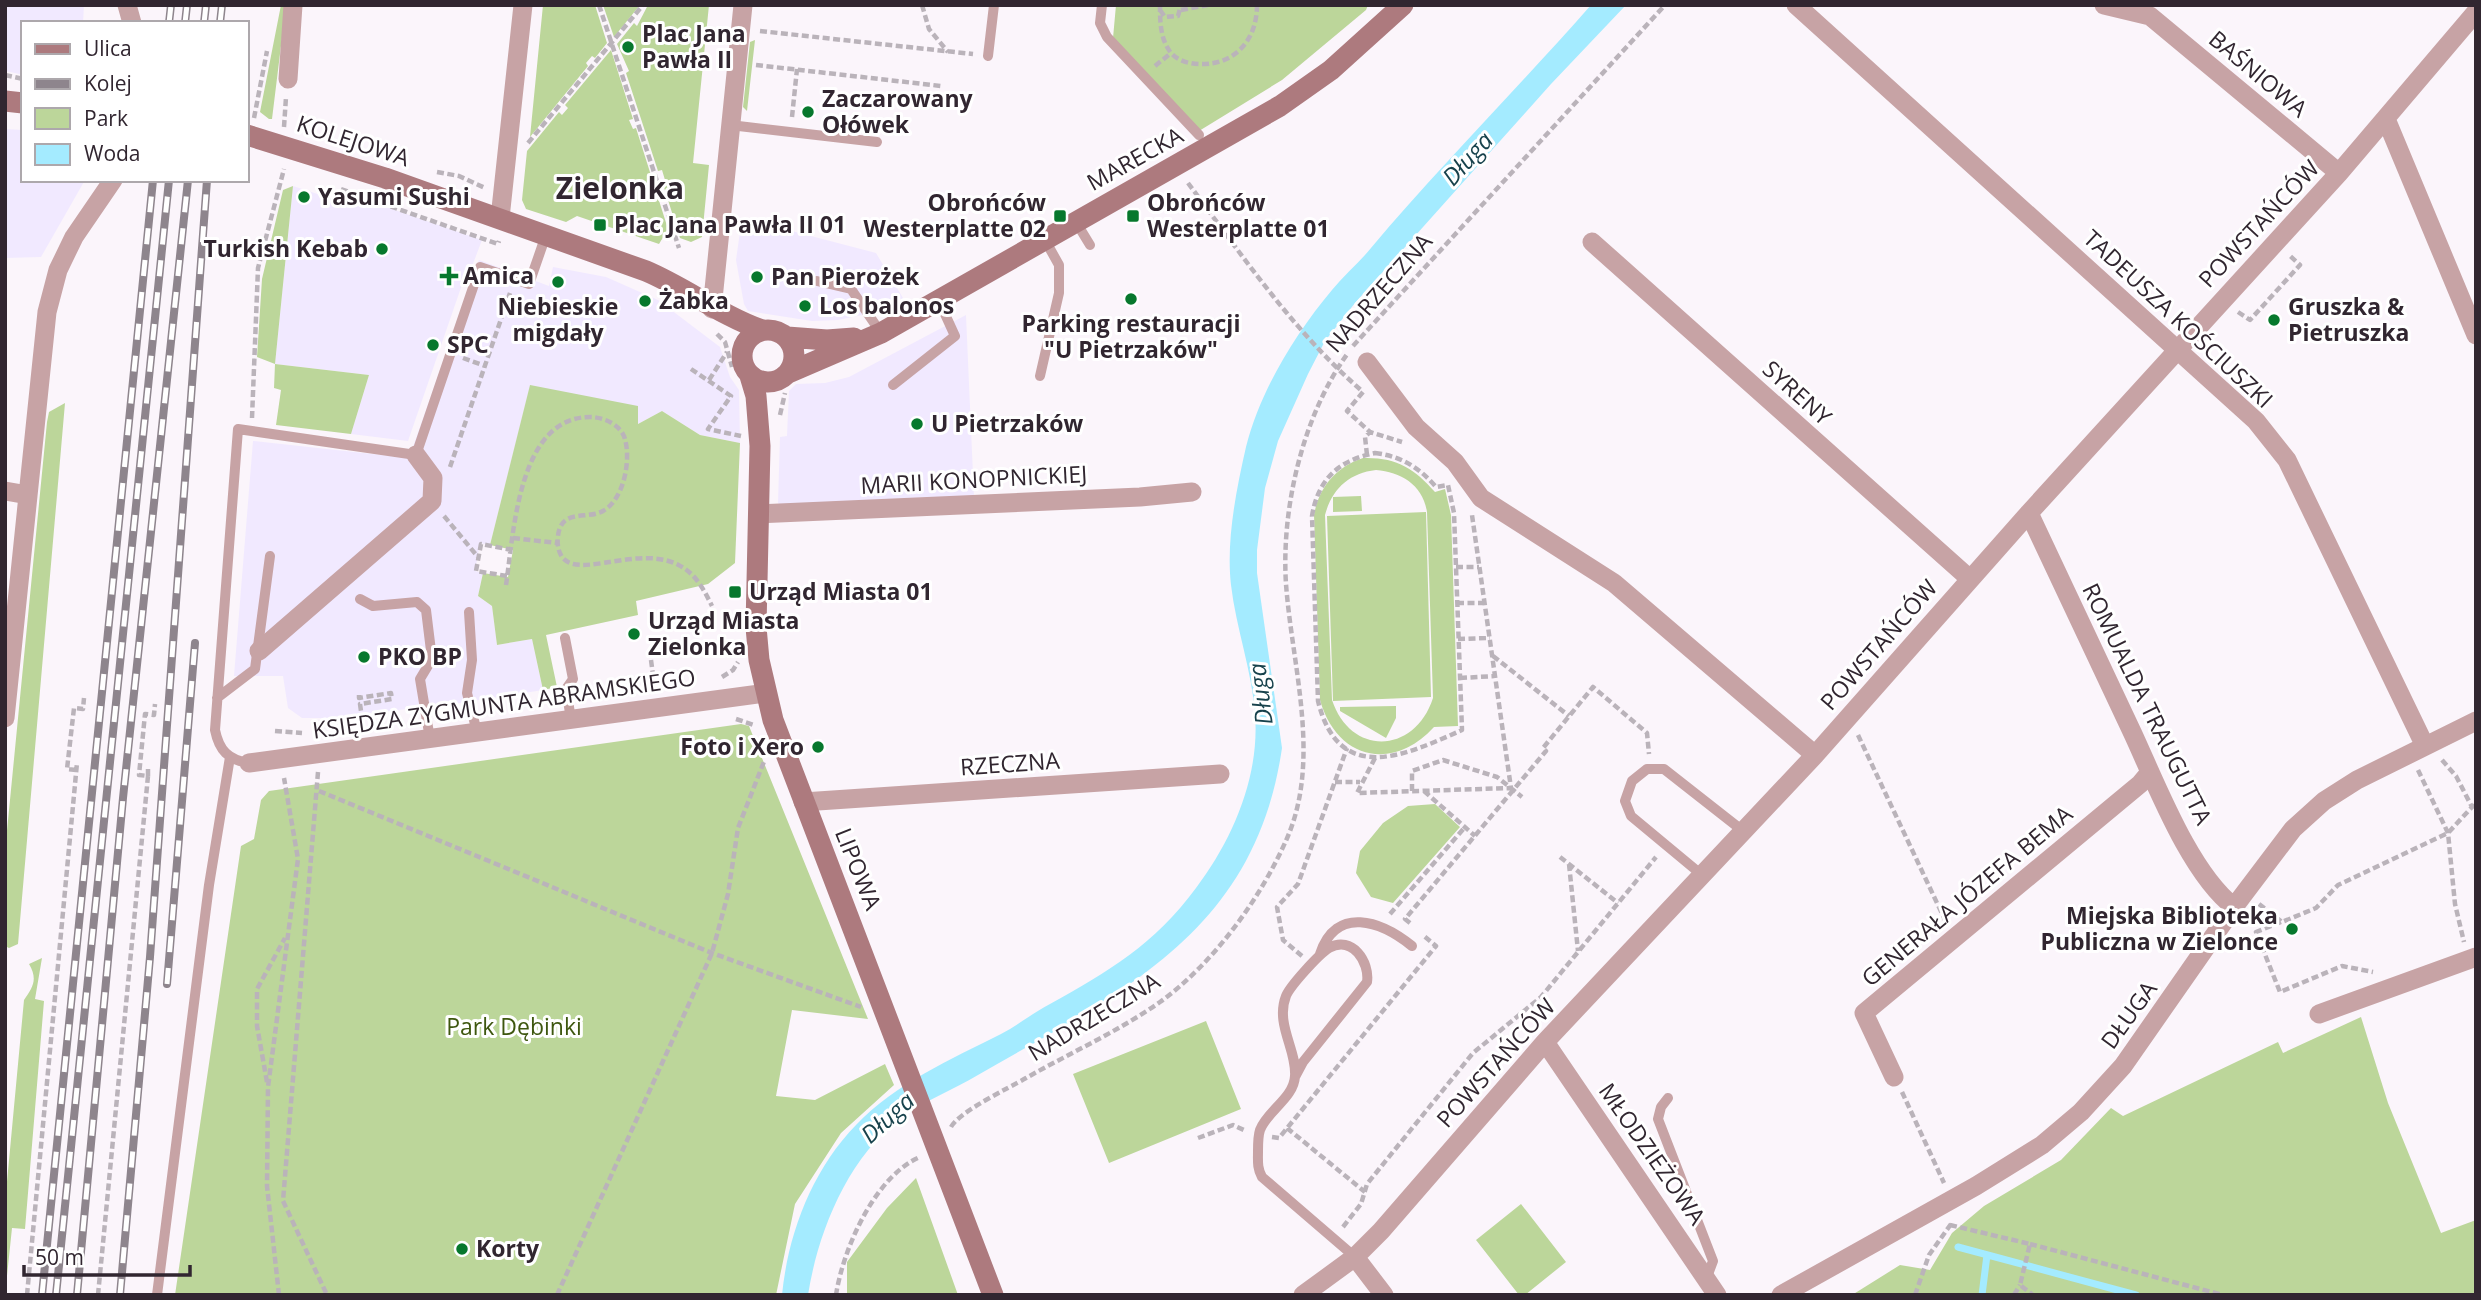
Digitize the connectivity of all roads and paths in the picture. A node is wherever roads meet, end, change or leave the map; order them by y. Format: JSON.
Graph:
{"nodes":[{"id":1,"x":293,"y":5,"type":"edge"},
{"id":2,"x":523,"y":5,"type":"edge"},
{"id":3,"x":599,"y":5,"type":"edge"},
{"id":4,"x":643,"y":5,"type":"edge"},
{"id":5,"x":743,"y":5,"type":"edge"},
{"id":6,"x":922,"y":5,"type":"edge"},
{"id":7,"x":995,"y":5,"type":"edge"},
{"id":8,"x":1101,"y":5,"type":"edge"},
{"id":9,"x":1208,"y":5,"type":"edge"},
{"id":10,"x":1257,"y":5,"type":"edge"},
{"id":11,"x":1404,"y":5,"type":"edge"},
{"id":12,"x":1665,"y":5,"type":"edge"},
{"id":13,"x":1796,"y":5,"type":"edge"},
{"id":14,"x":2104,"y":5,"type":"edge"},
{"id":15,"x":1160,"y":6,"type":"edge"},
{"id":16,"x":1181,"y":8,"type":"edge"},
{"id":17,"x":2476,"y":12,"type":"edge"},
{"id":18,"x":760,"y":31,"type":"dead end"},
{"id":19,"x":612,"y":43,"type":"junction"},
{"id":20,"x":269,"y":44,"type":"dead end"},
{"id":21,"x":948,"y":52,"type":"junction"},
{"id":22,"x":988,"y":56,"type":"joint"},
{"id":23,"x":756,"y":65,"type":"dead end"},
{"id":24,"x":797,"y":69,"type":"junction"},
{"id":25,"x":288,"y":79,"type":"dead end"},
{"id":26,"x":941,"y":86,"type":"dead end"},
{"id":27,"x":286,"y":100,"type":"dead end"},
{"id":28,"x":2386,"y":119,"type":"junction"},
{"id":29,"x":730,"y":125,"type":"junction"},
{"id":30,"x":250,"y":127,"type":"edge"},
{"id":31,"x":284,"y":128,"type":"dead end"},
{"id":32,"x":790,"y":132,"type":"junction"},
{"id":33,"x":1199,"y":135,"type":"dead end"},
{"id":34,"x":877,"y":142,"type":"dead end"},
{"id":35,"x":523,"y":149,"type":"dead end"},
{"id":36,"x":274,"y":167,"type":"dead end"},
{"id":37,"x":284,"y":169,"type":"junction"},
{"id":38,"x":293,"y":172,"type":"dead end"},
{"id":39,"x":2339,"y":173,"type":"junction"},
{"id":40,"x":112,"y":182,"type":"edge"},
{"id":41,"x":1188,"y":183,"type":"dead end"},
{"id":42,"x":339,"y":188,"type":"dead end"},
{"id":43,"x":1076,"y":222,"type":"junction"},
{"id":44,"x":500,"y":228,"type":"junction"},
{"id":45,"x":546,"y":235,"type":"junction"},
{"id":46,"x":1045,"y":240,"type":"junction"},
{"id":47,"x":1592,"y":242,"type":"dead end"},
{"id":48,"x":1090,"y":245,"type":"dead end"},
{"id":49,"x":679,"y":248,"type":"dead end"},
{"id":50,"x":515,"y":279,"type":"junction"},
{"id":51,"x":817,"y":281,"type":"dead end"},
{"id":52,"x":938,"y":300,"type":"junction"},
{"id":53,"x":709,"y":318,"type":"junction"},
{"id":54,"x":762,"y":330,"type":"junction"},
{"id":55,"x":878,"y":333,"type":"junction"},
{"id":56,"x":2476,"y":335,"type":"edge"},
{"id":57,"x":786,"y":337,"type":"junction"},
{"id":58,"x":2177,"y":349,"type":"junction"},
{"id":59,"x":735,"y":350,"type":"junction"},
{"id":60,"x":1367,"y":362,"type":"dead end"},
{"id":61,"x":691,"y":369,"type":"dead end"},
{"id":62,"x":1336,"y":369,"type":"junction"},
{"id":63,"x":742,"y":375,"type":"junction"},
{"id":64,"x":1040,"y":376,"type":"dead end"},
{"id":65,"x":783,"y":377,"type":"junction"},
{"id":66,"x":709,"y":380,"type":"junction"},
{"id":67,"x":893,"y":385,"type":"dead end"},
{"id":68,"x":1363,"y":393,"type":"dead end"},
{"id":69,"x":252,"y":422,"type":"dead end"},
{"id":70,"x":1370,"y":432,"type":"junction"},
{"id":71,"x":751,"y":441,"type":"junction"},
{"id":72,"x":1411,"y":450,"type":"dead end"},
{"id":73,"x":416,"y":455,"type":"junction"},
{"id":74,"x":1367,"y":455,"type":"junction"},
{"id":75,"x":1439,"y":476,"type":"dead end"},
{"id":76,"x":1448,"y":485,"type":"junction"},
{"id":77,"x":5,"y":491,"type":"edge"},
{"id":78,"x":1456,"y":491,"type":"dead end"},
{"id":79,"x":1192,"y":492,"type":"dead end"},
{"id":80,"x":28,"y":495,"type":"junction"},
{"id":81,"x":432,"y":500,"type":"junction"},
{"id":82,"x":1471,"y":505,"type":"dead end"},
{"id":83,"x":2029,"y":513,"type":"junction"},
{"id":84,"x":758,"y":514,"type":"junction"},
{"id":85,"x":513,"y":538,"type":"junction"},
{"id":86,"x":557,"y":543,"type":"junction"},
{"id":87,"x":512,"y":550,"type":"junction"},
{"id":88,"x":270,"y":556,"type":"dead end"},
{"id":89,"x":478,"y":557,"type":"junction"},
{"id":90,"x":1456,"y":566,"type":"junction"},
{"id":91,"x":1479,"y":567,"type":"junction"},
{"id":92,"x":507,"y":576,"type":"junction"},
{"id":93,"x":1970,"y":579,"type":"junction"},
{"id":94,"x":506,"y":585,"type":"dead end"},
{"id":95,"x":360,"y":599,"type":"dead end"},
{"id":96,"x":1457,"y":603,"type":"junction"},
{"id":97,"x":1485,"y":603,"type":"junction"},
{"id":98,"x":712,"y":606,"type":"dead end"},
{"id":99,"x":469,"y":612,"type":"dead end"},
{"id":100,"x":565,"y":638,"type":"dead end"},
{"id":101,"x":1490,"y":638,"type":"junction"},
{"id":102,"x":1458,"y":639,"type":"junction"},
{"id":103,"x":259,"y":650,"type":"junction"},
{"id":104,"x":1492,"y":655,"type":"junction"},
{"id":105,"x":651,"y":660,"type":"dead end"},
{"id":106,"x":8,"y":663,"type":"edge"},
{"id":107,"x":653,"y":675,"type":"dead end"},
{"id":108,"x":1495,"y":676,"type":"junction"},
{"id":109,"x":1460,"y":678,"type":"junction"},
{"id":110,"x":766,"y":693,"type":"junction"},
{"id":111,"x":84,"y":698,"type":"dead end"},
{"id":112,"x":218,"y":698,"type":"junction"},
{"id":113,"x":360,"y":699,"type":"junction"},
{"id":114,"x":155,"y":704,"type":"dead end"},
{"id":115,"x":1569,"y":716,"type":"junction"},
{"id":116,"x":5,"y":718,"type":"edge"},
{"id":117,"x":362,"y":718,"type":"dead end"},
{"id":118,"x":571,"y":719,"type":"junction"},
{"id":119,"x":2476,"y":721,"type":"edge"},
{"id":120,"x":1852,"y":729,"type":"dead end"},
{"id":121,"x":275,"y":731,"type":"dead end"},
{"id":122,"x":477,"y":732,"type":"junction"},
{"id":123,"x":311,"y":734,"type":"dead end"},
{"id":124,"x":430,"y":739,"type":"junction"},
{"id":125,"x":2424,"y":746,"type":"junction"},
{"id":126,"x":1347,"y":748,"type":"junction"},
{"id":127,"x":1815,"y":755,"type":"junction"},
{"id":128,"x":766,"y":758,"type":"dead end"},
{"id":129,"x":1375,"y":758,"type":"junction"},
{"id":130,"x":283,"y":759,"type":"junction"},
{"id":131,"x":2442,"y":759,"type":"dead end"},
{"id":132,"x":239,"y":760,"type":"junction"},
{"id":133,"x":77,"y":763,"type":"dead end"},
{"id":134,"x":1650,"y":768,"type":"junction"},
{"id":135,"x":148,"y":769,"type":"dead end"},
{"id":136,"x":76,"y":770,"type":"junction"},
{"id":137,"x":2418,"y":770,"type":"dead end"},
{"id":138,"x":2151,"y":772,"type":"junction"},
{"id":139,"x":1220,"y":774,"type":"dead end"},
{"id":140,"x":148,"y":776,"type":"junction"},
{"id":141,"x":1335,"y":782,"type":"junction"},
{"id":142,"x":1360,"y":782,"type":"junction"},
{"id":143,"x":1512,"y":789,"type":"junction"},
{"id":144,"x":1412,"y":791,"type":"junction"},
{"id":145,"x":1423,"y":791,"type":"junction"},
{"id":146,"x":1522,"y":797,"type":"dead end"},
{"id":147,"x":803,"y":802,"type":"junction"},
{"id":148,"x":2474,"y":806,"type":"edge"},
{"id":149,"x":1465,"y":827,"type":"junction"},
{"id":150,"x":1743,"y":831,"type":"junction"},
{"id":151,"x":2448,"y":833,"type":"junction"},
{"id":152,"x":1475,"y":836,"type":"junction"},
{"id":153,"x":1666,"y":845,"type":"junction"},
{"id":154,"x":1560,"y":857,"type":"dead end"},
{"id":155,"x":1569,"y":864,"type":"junction"},
{"id":156,"x":1702,"y":875,"type":"junction"},
{"id":157,"x":2255,"y":901,"type":"dead end"},
{"id":158,"x":1618,"y":903,"type":"junction"},
{"id":159,"x":2234,"y":907,"type":"junction"},
{"id":160,"x":2282,"y":922,"type":"junction"},
{"id":161,"x":1380,"y":926,"type":"junction"},
{"id":162,"x":288,"y":934,"type":"junction"},
{"id":163,"x":1953,"y":939,"type":"junction"},
{"id":164,"x":1412,"y":946,"type":"dead end"},
{"id":165,"x":1578,"y":952,"type":"junction"},
{"id":166,"x":712,"y":953,"type":"junction"},
{"id":167,"x":1320,"y":955,"type":"junction"},
{"id":168,"x":2471,"y":955,"type":"edge"},
{"id":169,"x":1312,"y":964,"type":"junction"},
{"id":170,"x":2377,"y":973,"type":"dead end"},
{"id":171,"x":1405,"y":983,"type":"dead end"},
{"id":172,"x":868,"y":1009,"type":"dead end"},
{"id":173,"x":2319,"y":1014,"type":"dead end"},
{"id":174,"x":1545,"y":1042,"type":"junction"},
{"id":175,"x":1296,"y":1077,"type":"junction"},
{"id":176,"x":1894,"y":1077,"type":"joint"},
{"id":177,"x":268,"y":1087,"type":"junction"},
{"id":178,"x":1668,"y":1098,"type":"dead end"},
{"id":179,"x":1287,"y":1128,"type":"dead end"},
{"id":180,"x":954,"y":1141,"type":"dead end"},
{"id":181,"x":927,"y":1154,"type":"dead end"},
{"id":182,"x":1946,"y":1187,"type":"dead end"},
{"id":183,"x":1365,"y":1192,"type":"junction"},
{"id":184,"x":1333,"y":1238,"type":"junction"},
{"id":185,"x":2030,"y":1244,"type":"junction"},
{"id":186,"x":1355,"y":1257,"type":"junction"},
{"id":187,"x":1707,"y":1277,"type":"junction"},
{"id":188,"x":2021,"y":1285,"type":"junction"},
{"id":189,"x":27,"y":1295,"type":"edge"},
{"id":190,"x":97,"y":1295,"type":"edge"},
{"id":191,"x":157,"y":1295,"type":"edge"},
{"id":192,"x":279,"y":1295,"type":"edge"},
{"id":193,"x":327,"y":1295,"type":"edge"},
{"id":194,"x":557,"y":1295,"type":"edge"},
{"id":195,"x":836,"y":1295,"type":"edge"},
{"id":196,"x":993,"y":1295,"type":"edge"},
{"id":197,"x":1303,"y":1295,"type":"edge"},
{"id":198,"x":1384,"y":1295,"type":"edge"},
{"id":199,"x":1717,"y":1295,"type":"edge"},
{"id":200,"x":1781,"y":1295,"type":"edge"},
{"id":201,"x":1915,"y":1295,"type":"edge"},
{"id":202,"x":2014,"y":1295,"type":"edge"},
{"id":203,"x":2033,"y":1295,"type":"edge"},
{"id":204,"x":2223,"y":1295,"type":"edge"}],
"edges":[{"from":1,"to":25,"type":"street"},
{"from":2,"to":44,"type":"street"},
{"from":3,"to":19,"type":"path"},
{"from":4,"to":19,"type":"path"},
{"from":5,"to":29,"type":"street"},
{"from":6,"to":21,"type":"path"},
{"from":7,"to":22,"type":"lane"},
{"from":8,"to":33,"type":"lane"},
{"from":9,"to":16,"type":"path"},
{"from":10,"to":15,"type":"path"},
{"from":11,"to":43,"type":"street","name":"MARECKA"},
{"from":12,"to":62,"type":"path","name":"NADRZECZNA"},
{"from":13,"to":58,"type":"street","name":"TADEUSZA KOŚCIUSZKI"},
{"from":14,"to":39,"type":"street","name":"BAŚNIOWA"},
{"from":15,"to":16,"type":"path"},
{"from":17,"to":28,"type":"street","name":"POWSTAŃCÓW"},
{"from":18,"to":21,"type":"path"},
{"from":19,"to":35,"type":"path"},
{"from":19,"to":49,"type":"path"},
{"from":20,"to":30,"type":"path"},
{"from":21,"to":22,"type":"path"},
{"from":23,"to":24,"type":"path"},
{"from":24,"to":26,"type":"path"},
{"from":24,"to":32,"type":"path"},
{"from":27,"to":31,"type":"path"},
{"from":28,"to":39,"type":"street","name":"POWSTAŃCÓW"},
{"from":28,"to":56,"type":"street"},
{"from":29,"to":32,"type":"lane"},
{"from":29,"to":53,"type":"street"},
{"from":30,"to":44,"type":"street","name":"KOLEJOWA"},
{"from":32,"to":34,"type":"lane"},
{"from":36,"to":37,"type":"path"},
{"from":37,"to":38,"type":"path"},
{"from":37,"to":69,"type":"path"},
{"from":39,"to":58,"type":"street","name":"POWSTAŃCÓW"},
{"from":40,"to":80,"type":"street"},
{"from":41,"to":62,"type":"path"},
{"from":42,"to":44,"type":"path"},
{"from":43,"to":46,"type":"street","name":"MARECKA"},
{"from":43,"to":48,"type":"lane"},
{"from":44,"to":45,"type":"street","name":"KOLEJOWA"},
{"from":45,"to":50,"type":"lane"},
{"from":45,"to":53,"type":"street","name":"KOLEJOWA"},
{"from":46,"to":52,"type":"street","name":"MARECKA"},
{"from":46,"to":64,"type":"lane"},
{"from":47,"to":93,"type":"street","name":"SYRENY"},
{"from":50,"to":73,"type":"lane"},
{"from":50,"to":81,"type":"path"},
{"from":51,"to":55,"type":"lane"},
{"from":52,"to":55,"type":"street","name":"MARECKA"},
{"from":52,"to":67,"type":"lane"},
{"from":53,"to":54,"type":"street","name":"KOLEJOWA"},
{"from":53,"to":59,"type":"street","name":"KOLEJOWA"},
{"from":53,"to":59,"type":"path"},
{"from":54,"to":57,"type":"street"},
{"from":54,"to":59,"type":"street"},
{"from":55,"to":57,"type":"street","name":"MARECKA"},
{"from":55,"to":65,"type":"street","name":"MARECKA"},
{"from":57,"to":65,"type":"street"},
{"from":58,"to":83,"type":"street","name":"POWSTAŃCÓW"},
{"from":58,"to":125,"type":"street","name":"TADEUSZA KOŚCIUSZKI"},
{"from":59,"to":63,"type":"path"},
{"from":59,"to":63,"type":"street"},
{"from":59,"to":66,"type":"path"},
{"from":60,"to":127,"type":"street"},
{"from":61,"to":66,"type":"path"},
{"from":62,"to":180,"type":"path","name":"NADRZECZNA"},
{"from":63,"to":65,"type":"street"},
{"from":63,"to":71,"type":"street","name":"LIPOWA"},
{"from":65,"to":71,"type":"street","name":"LIPOWA"},
{"from":66,"to":71,"type":"path"},
{"from":68,"to":70,"type":"path"},
{"from":70,"to":72,"type":"path"},
{"from":70,"to":74,"type":"path"},
{"from":71,"to":84,"type":"street","name":"LIPOWA"},
{"from":73,"to":81,"type":"street"},
{"from":73,"to":112,"type":"lane"},
{"from":74,"to":76,"type":"path"},
{"from":74,"to":126,"type":"path"},
{"from":75,"to":76,"type":"path"},
{"from":76,"to":78,"type":"path"},
{"from":76,"to":90,"type":"path"},
{"from":77,"to":80,"type":"street"},
{"from":79,"to":84,"type":"street","name":"MARII KONOPNICKIEJ"},
{"from":80,"to":106,"type":"street"},
{"from":81,"to":89,"type":"path"},
{"from":81,"to":103,"type":"street"},
{"from":82,"to":91,"type":"path"},
{"from":83,"to":93,"type":"street","name":"POWSTAŃCÓW"},
{"from":83,"to":138,"type":"street","name":"ROMUALDA TRAUGUTTA"},
{"from":84,"to":110,"type":"street","name":"LIPOWA"},
{"from":85,"to":86,"type":"path"},
{"from":85,"to":86,"type":"path"},
{"from":85,"to":87,"type":"path"},
{"from":86,"to":98,"type":"path"},
{"from":87,"to":89,"type":"path"},
{"from":87,"to":92,"type":"path"},
{"from":88,"to":103,"type":"lane"},
{"from":89,"to":92,"type":"path"},
{"from":90,"to":91,"type":"path"},
{"from":90,"to":96,"type":"path"},
{"from":91,"to":97,"type":"path"},
{"from":92,"to":94,"type":"path"},
{"from":93,"to":127,"type":"street","name":"POWSTAŃCÓW"},
{"from":95,"to":124,"type":"lane"},
{"from":96,"to":97,"type":"path"},
{"from":96,"to":102,"type":"path"},
{"from":97,"to":101,"type":"path"},
{"from":99,"to":122,"type":"lane"},
{"from":100,"to":118,"type":"lane"},
{"from":101,"to":102,"type":"path"},
{"from":101,"to":104,"type":"path"},
{"from":102,"to":109,"type":"path"},
{"from":103,"to":112,"type":"lane"},
{"from":104,"to":108,"type":"path"},
{"from":104,"to":115,"type":"path"},
{"from":105,"to":107,"type":"path"},
{"from":106,"to":116,"type":"street"},
{"from":108,"to":109,"type":"path"},
{"from":108,"to":143,"type":"path"},
{"from":109,"to":129,"type":"path"},
{"from":110,"to":118,"type":"street","name":"KSIĘDZA ZYGMUNTA ABRAMSKIEGO"},
{"from":110,"to":147,"type":"street","name":"LIPOWA"},
{"from":111,"to":136,"type":"path"},
{"from":112,"to":132,"type":"lane"},
{"from":113,"to":113,"type":"path"},
{"from":113,"to":117,"type":"path"},
{"from":114,"to":140,"type":"path"},
{"from":115,"to":134,"type":"path"},
{"from":115,"to":143,"type":"path"},
{"from":118,"to":122,"type":"street","name":"KSIĘDZA ZYGMUNTA ABRAMSKIEGO"},
{"from":119,"to":125,"type":"street","name":"DŁUGA"},
{"from":120,"to":163,"type":"path"},
{"from":121,"to":123,"type":"path"},
{"from":122,"to":124,"type":"street","name":"KSIĘDZA ZYGMUNTA ABRAMSKIEGO"},
{"from":124,"to":130,"type":"street","name":"KSIĘDZA ZYGMUNTA ABRAMSKIEGO"},
{"from":125,"to":159,"type":"street","name":"DŁUGA"},
{"from":126,"to":129,"type":"path"},
{"from":126,"to":141,"type":"path"},
{"from":127,"to":150,"type":"street","name":"POWSTAŃCÓW"},
{"from":128,"to":166,"type":"path"},
{"from":129,"to":142,"type":"path"},
{"from":130,"to":132,"type":"street","name":"KSIĘDZA ZYGMUNTA ABRAMSKIEGO"},
{"from":130,"to":162,"type":"path"},
{"from":131,"to":148,"type":"path"},
{"from":132,"to":191,"type":"lane"},
{"from":133,"to":136,"type":"path"},
{"from":134,"to":150,"type":"lane"},
{"from":134,"to":153,"type":"lane"},
{"from":135,"to":140,"type":"path"},
{"from":136,"to":189,"type":"path"},
{"from":137,"to":151,"type":"path"},
{"from":138,"to":159,"type":"street","name":"ROMUALDA TRAUGUTTA"},
{"from":138,"to":163,"type":"street","name":"GENERAŁA JÓZEFA BEMA"},
{"from":139,"to":147,"type":"street","name":"RZECZNA"},
{"from":140,"to":190,"type":"path"},
{"from":141,"to":142,"type":"path"},
{"from":141,"to":169,"type":"path"},
{"from":142,"to":144,"type":"path"},
{"from":143,"to":144,"type":"path"},
{"from":143,"to":145,"type":"path"},
{"from":143,"to":146,"type":"path"},
{"from":143,"to":152,"type":"path"},
{"from":144,"to":145,"type":"path"},
{"from":145,"to":149,"type":"path"},
{"from":147,"to":196,"type":"street","name":"LIPOWA"},
{"from":148,"to":151,"type":"path"},
{"from":149,"to":152,"type":"path"},
{"from":149,"to":161,"type":"path"},
{"from":150,"to":156,"type":"street","name":"POWSTAŃCÓW"},
{"from":151,"to":160,"type":"path"},
{"from":151,"to":168,"type":"path"},
{"from":152,"to":171,"type":"path"},
{"from":153,"to":156,"type":"lane"},
{"from":153,"to":158,"type":"path"},
{"from":154,"to":155,"type":"path"},
{"from":155,"to":158,"type":"path"},
{"from":155,"to":165,"type":"path"},
{"from":156,"to":174,"type":"street","name":"POWSTAŃCÓW"},
{"from":157,"to":160,"type":"path"},
{"from":158,"to":165,"type":"path"},
{"from":159,"to":200,"type":"street","name":"DŁUGA"},
{"from":160,"to":170,"type":"path"},
{"from":161,"to":164,"type":"lane"},
{"from":161,"to":167,"type":"lane"},
{"from":162,"to":177,"type":"path"},
{"from":162,"to":177,"type":"path"},
{"from":163,"to":176,"type":"street","name":"GENERAŁA JÓZEFA BEMA"},
{"from":165,"to":183,"type":"path"},
{"from":166,"to":172,"type":"path"},
{"from":166,"to":193,"type":"path"},
{"from":166,"to":194,"type":"path"},
{"from":167,"to":169,"type":"lane"},
{"from":167,"to":175,"type":"lane"},
{"from":168,"to":173,"type":"street"},
{"from":169,"to":175,"type":"lane"},
{"from":174,"to":186,"type":"street","name":"POWSTAŃCÓW"},
{"from":174,"to":187,"type":"street","name":"MŁODZIEŻOWA"},
{"from":175,"to":184,"type":"lane"},
{"from":176,"to":182,"type":"path"},
{"from":177,"to":192,"type":"path"},
{"from":178,"to":187,"type":"lane"},
{"from":179,"to":183,"type":"path"},
{"from":181,"to":195,"type":"path"},
{"from":183,"to":184,"type":"path"},
{"from":184,"to":186,"type":"lane"},
{"from":185,"to":188,"type":"path"},
{"from":185,"to":201,"type":"path"},
{"from":185,"to":204,"type":"path"},
{"from":186,"to":197,"type":"street","name":"POWSTAŃCÓW"},
{"from":186,"to":198,"type":"street"},
{"from":187,"to":199,"type":"street","name":"MŁODZIEŻOWA"},
{"from":188,"to":202,"type":"path"},
{"from":188,"to":203,"type":"path"}]}
